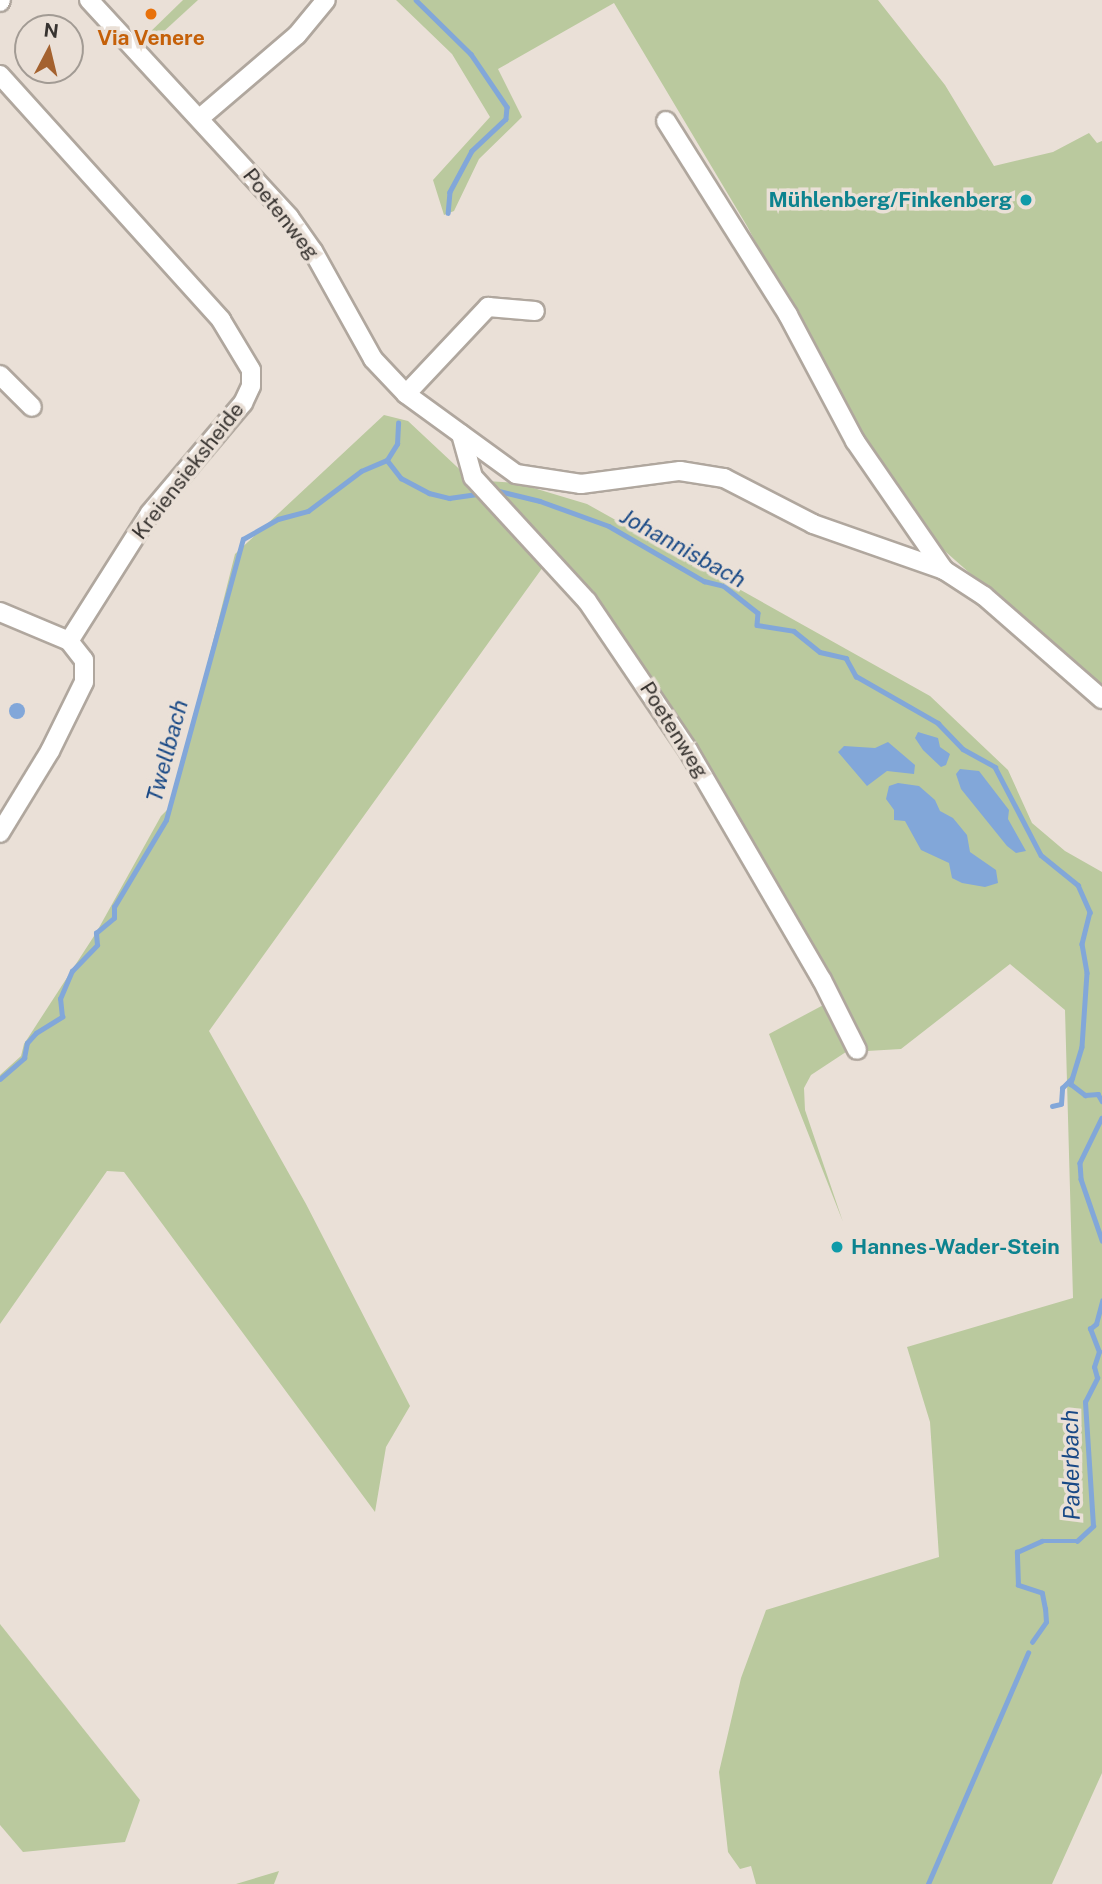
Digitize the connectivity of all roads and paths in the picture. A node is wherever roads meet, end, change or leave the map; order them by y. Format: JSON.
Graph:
{"nodes":[{"id":1,"x":89,"y":0,"type":"edge"},
{"id":2,"x":326,"y":0,"type":"edge"},
{"id":3,"x":0,"y":75,"type":"edge"},
{"id":4,"x":201,"y":117,"type":"junction"},
{"id":5,"x":666,"y":121,"type":"dead end"},
{"id":6,"x":535,"y":311,"type":"dead end"},
{"id":7,"x":0,"y":375,"type":"edge"},
{"id":8,"x":406,"y":394,"type":"junction"},
{"id":9,"x":32,"y":407,"type":"dead end"},
{"id":10,"x":461,"y":434,"type":"junction"},
{"id":11,"x":944,"y":569,"type":"junction"},
{"id":12,"x":0,"y":612,"type":"edge"},
{"id":13,"x":69,"y":641,"type":"junction"},
{"id":14,"x":1102,"y":699,"type":"edge"},
{"id":15,"x":0,"y":832,"type":"edge"},
{"id":16,"x":857,"y":1049,"type":"dead end"}],
"edges":[{"from":1,"to":4,"type":"street","name":"Poetenweg"},
{"from":2,"to":4,"type":"street"},
{"from":3,"to":13,"type":"street","name":"Kreiensieksheide"},
{"from":4,"to":8,"type":"street","name":"Poetenweg"},
{"from":5,"to":11,"type":"street","name":"Poetenweg"},
{"from":6,"to":8,"type":"street"},
{"from":7,"to":9,"type":"street"},
{"from":8,"to":10,"type":"street","name":"Poetenweg"},
{"from":10,"to":11,"type":"street","name":"Poetenweg"},
{"from":10,"to":16,"type":"street","name":"Poetenweg"},
{"from":11,"to":14,"type":"street","name":"Poetenweg"},
{"from":12,"to":13,"type":"street"},
{"from":13,"to":15,"type":"street"}]}
